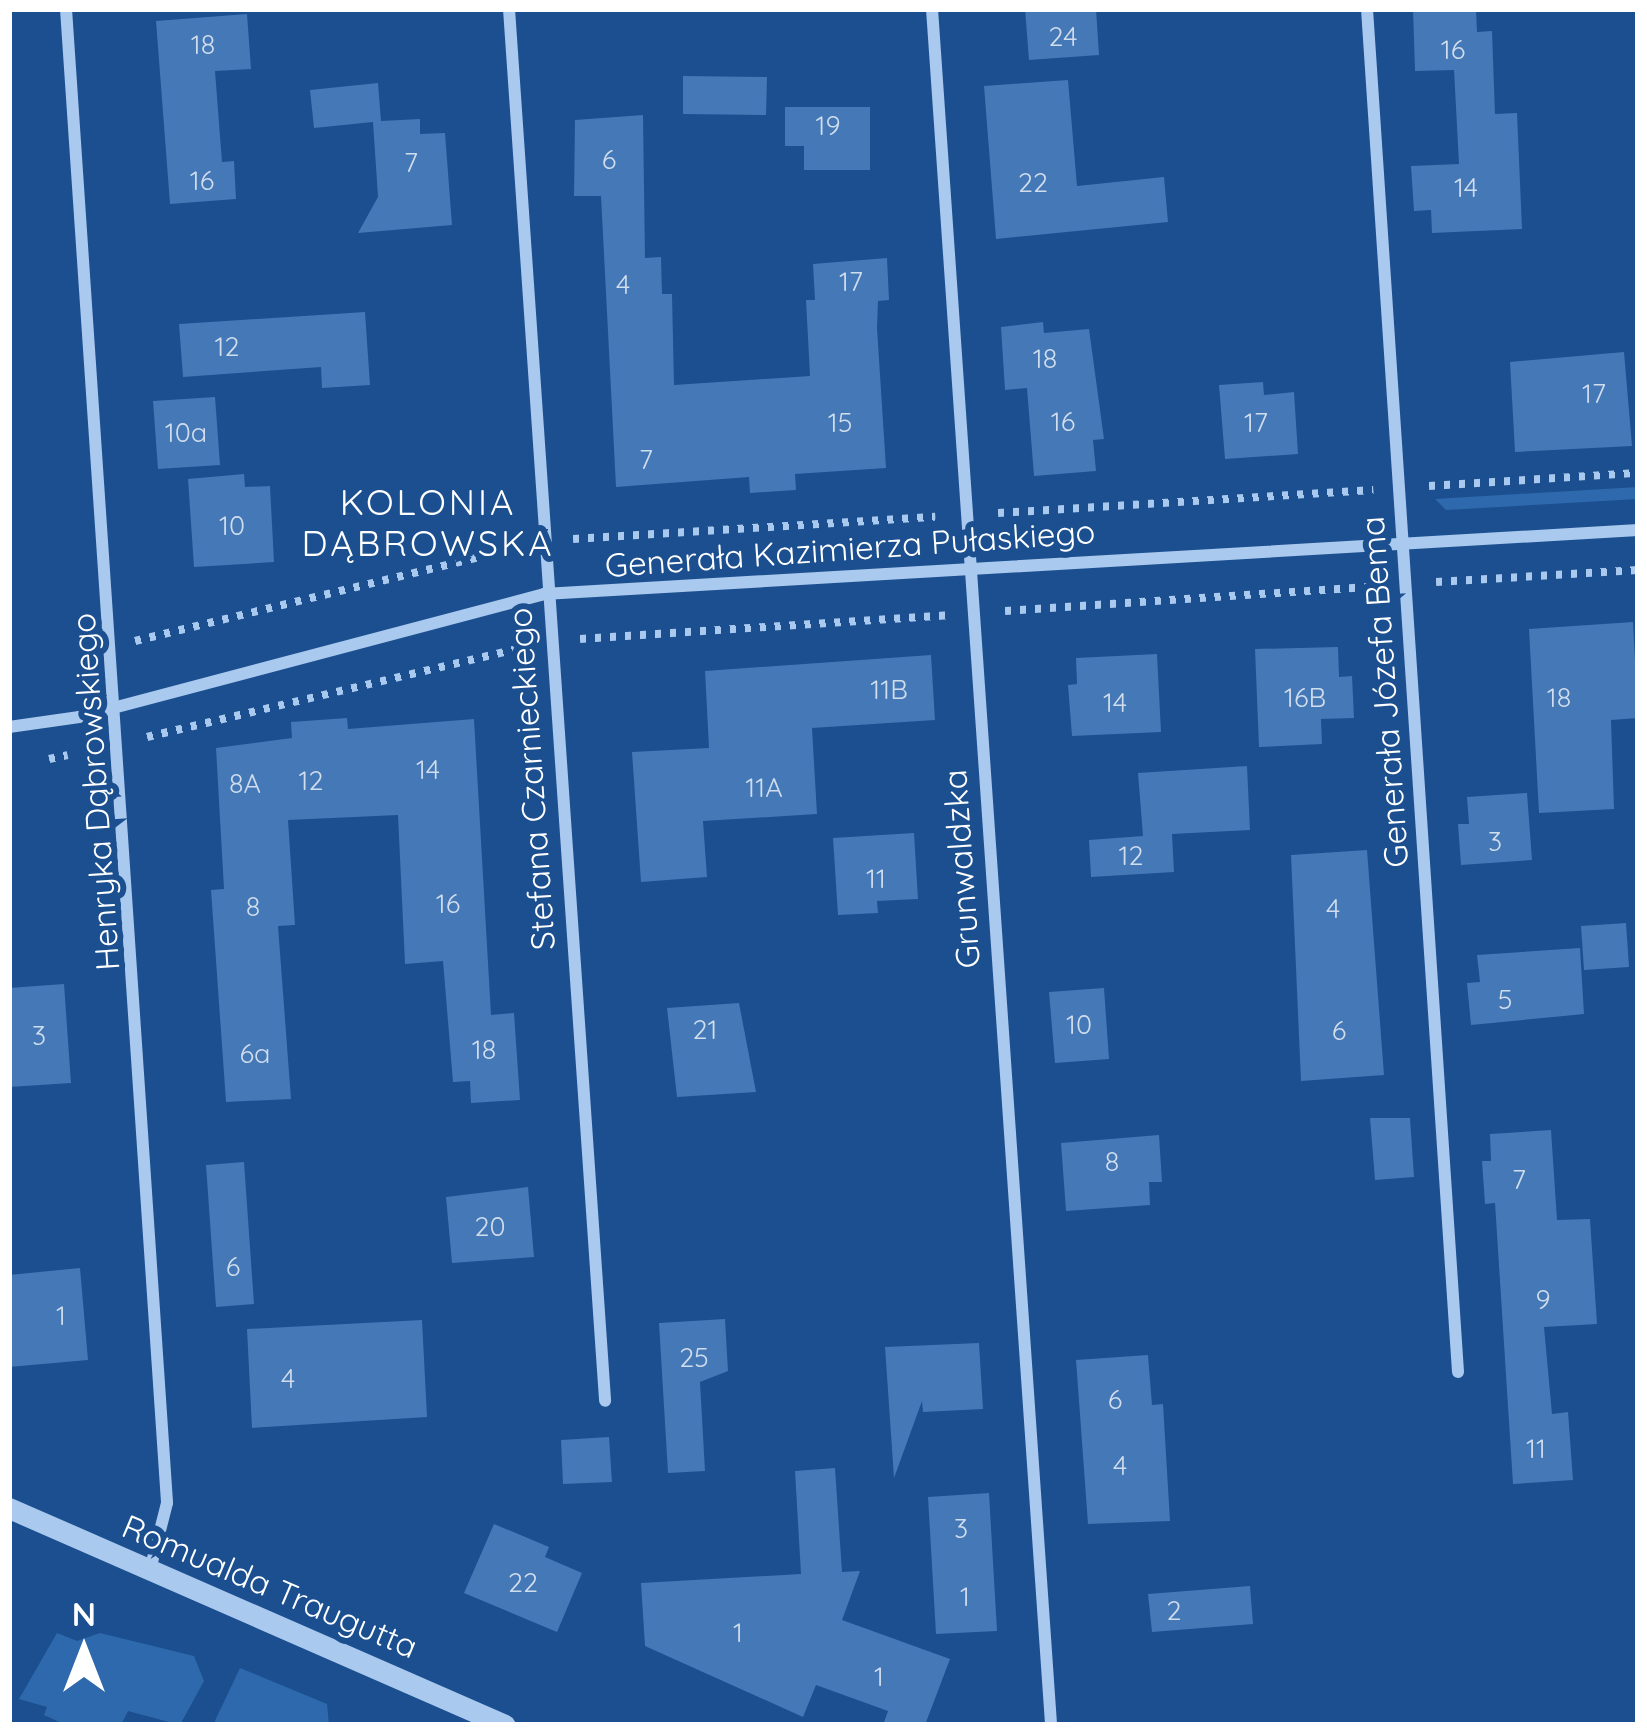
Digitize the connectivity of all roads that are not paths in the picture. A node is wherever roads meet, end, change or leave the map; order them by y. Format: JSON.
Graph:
{"nodes":[{"id":1,"x":66,"y":9,"type":"edge"},
{"id":2,"x":509,"y":9,"type":"edge"},
{"id":3,"x":932,"y":9,"type":"edge"},
{"id":4,"x":1367,"y":9,"type":"edge"},
{"id":5,"x":1638,"y":530,"type":"edge"},
{"id":6,"x":1400,"y":543,"type":"junction"},
{"id":7,"x":966,"y":567,"type":"junction"},
{"id":8,"x":544,"y":594,"type":"junction"},
{"id":9,"x":117,"y":705,"type":"junction"},
{"id":10,"x":9,"y":727,"type":"edge"},
{"id":11,"x":1458,"y":1372,"type":"dead end"},
{"id":12,"x":605,"y":1402,"type":"dead end"},
{"id":13,"x":9,"y":1508,"type":"edge"},
{"id":14,"x":150,"y":1570,"type":"junction"},
{"id":15,"x":505,"y":1725,"type":"edge"},
{"id":16,"x":1051,"y":1725,"type":"edge"}],
"edges":[{"from":1,"to":9,"type":"street","name":"Henryka Dąbrowskiego"},
{"from":2,"to":8,"type":"street","name":"Stefana Czarnieckiego"},
{"from":3,"to":7,"type":"street","name":"Grunwaldzka"},
{"from":4,"to":6,"type":"street","name":"Generała Józefa Bema"},
{"from":5,"to":6,"type":"street","name":"Generała Kazimierza Pułaskiego"},
{"from":6,"to":7,"type":"street","name":"Generała Kazimierza Pułaskiego"},
{"from":6,"to":11,"type":"street","name":"Generała Józefa Bema"},
{"from":7,"to":8,"type":"street","name":"Generała Kazimierza Pułaskiego"},
{"from":7,"to":16,"type":"street","name":"Grunwaldzka"},
{"from":8,"to":9,"type":"street","name":"Generała Kazimierza Pułaskiego"},
{"from":8,"to":12,"type":"street","name":"Stefana Czarnieckiego"},
{"from":9,"to":10,"type":"street","name":"Generała Kazimierza Pułaskiego"},
{"from":9,"to":14,"type":"street","name":"Henryka Dąbrowskiego"},
{"from":13,"to":14,"type":"street","name":"Romualda Traugutta"},
{"from":14,"to":15,"type":"street","name":"Romualda Traugutta"}]}
